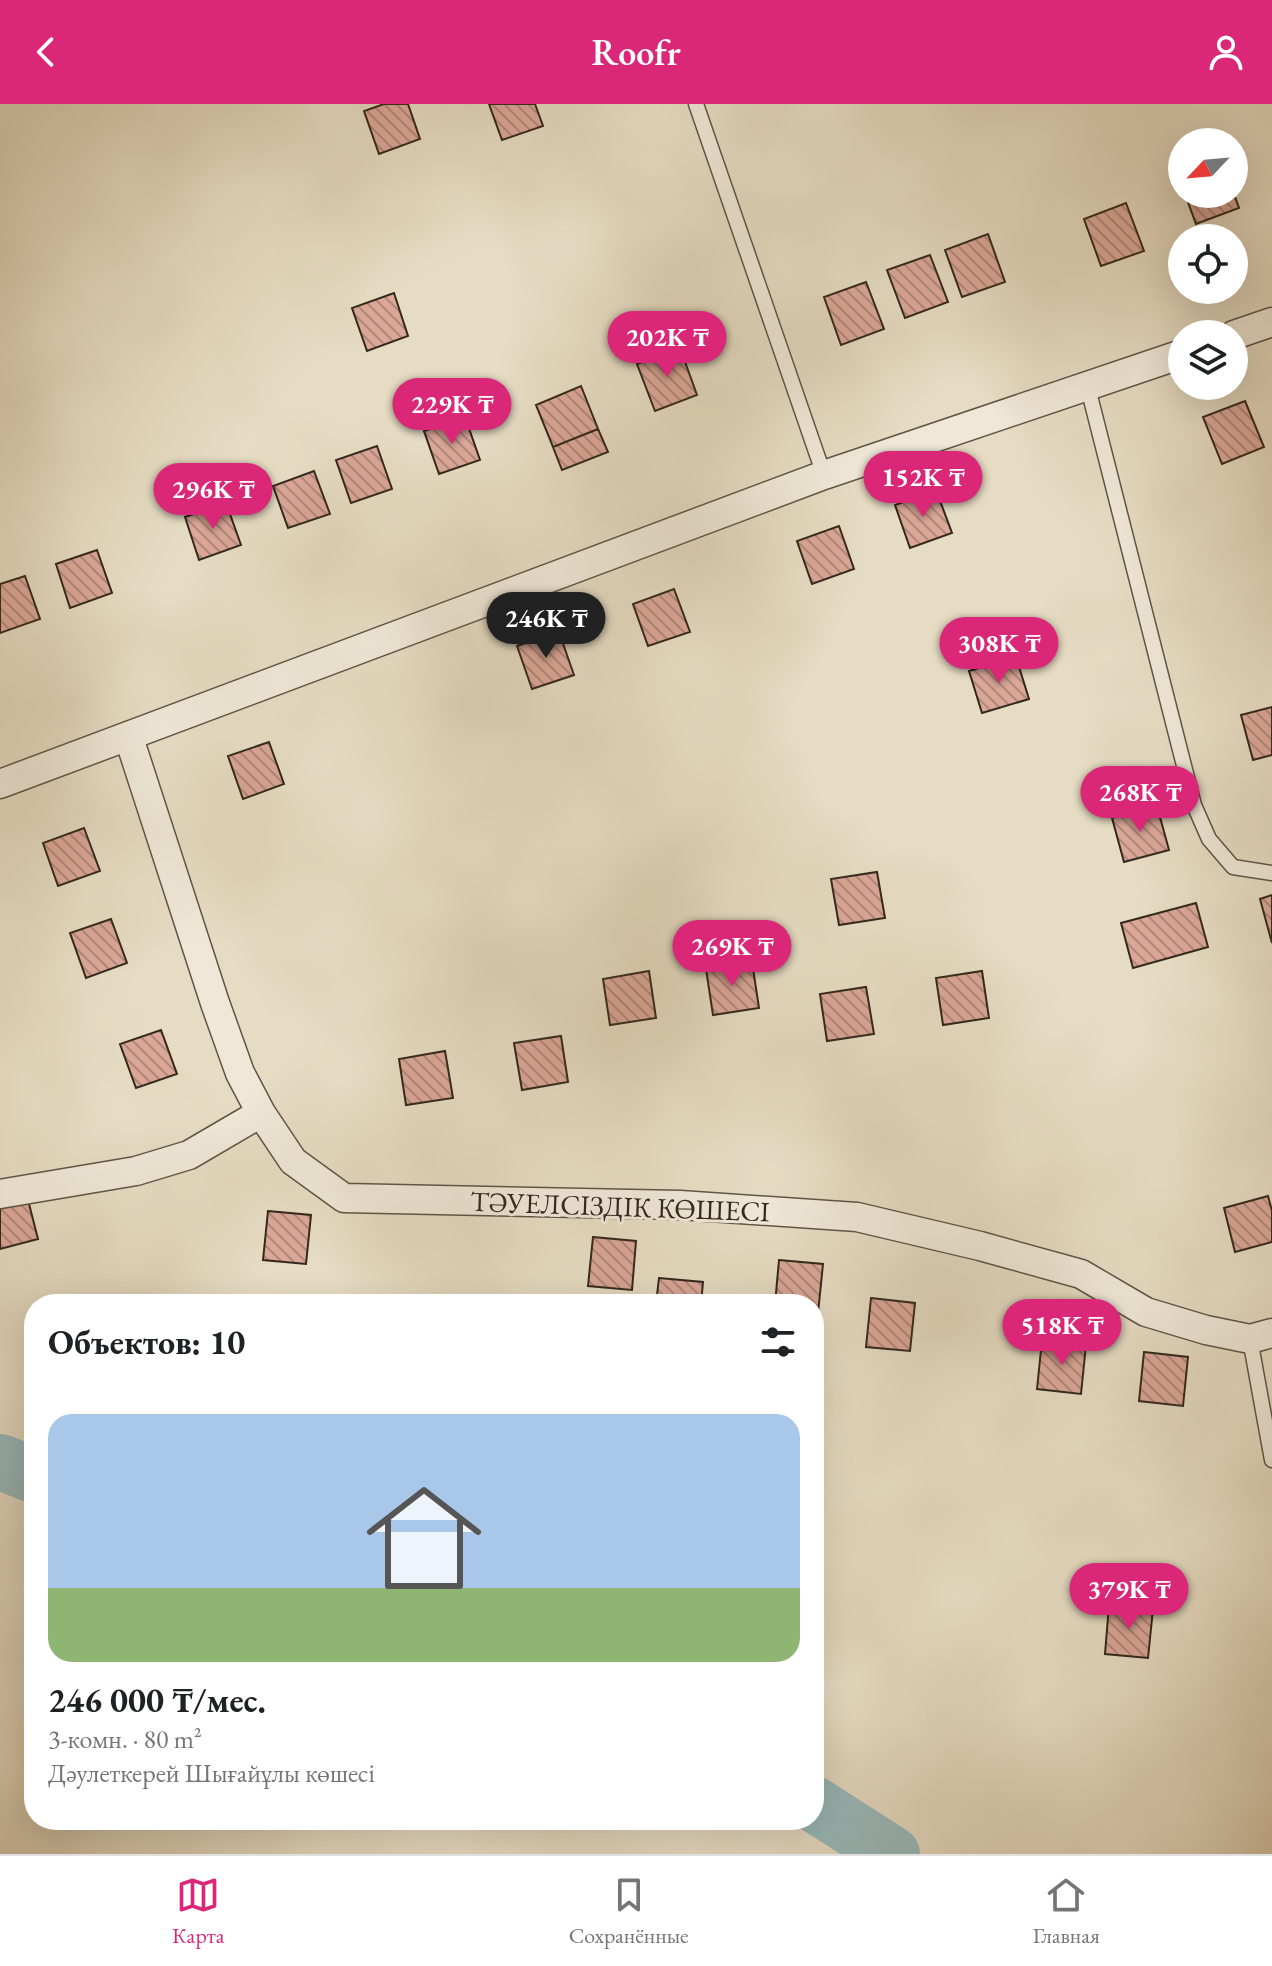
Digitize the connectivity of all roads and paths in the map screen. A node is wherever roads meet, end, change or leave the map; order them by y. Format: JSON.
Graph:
{"nodes":[{"id":1,"x":696,"y":104,"type":"edge"},
{"id":2,"x":1272,"y":322,"type":"edge"},
{"id":3,"x":1248,"y":330,"type":"edge"},
{"id":4,"x":1168,"y":359,"type":"edge"},
{"id":5,"x":1088,"y":388,"type":"junction"},
{"id":6,"x":824,"y":475,"type":"junction"},
{"id":7,"x":129,"y":738,"type":"junction"},
{"id":8,"x":0,"y":784,"type":"edge"},
{"id":9,"x":1272,"y":873,"type":"edge"},
{"id":10,"x":261,"y":1113,"type":"junction"},
{"id":11,"x":0,"y":1194,"type":"edge"},
{"id":12,"x":1261,"y":1336,"type":"edge"},
{"id":13,"x":1272,"y":1460,"type":"edge"}],
"edges":[{"from":1,"to":6,"type":"lane"},
{"from":2,"to":3,"type":"street"},
{"from":4,"to":5,"type":"street"},
{"from":5,"to":6,"type":"street"},
{"from":5,"to":9,"type":"lane"},
{"from":6,"to":7,"type":"street"},
{"from":7,"to":8,"type":"street"},
{"from":7,"to":10,"type":"street","name":"ТӘУЕЛСІЗДІК КӨШЕСІ"},
{"from":10,"to":11,"type":"street"},
{"from":10,"to":12,"type":"street","name":"ТӘУЕЛСІЗДІК КӨШЕСІ"},
{"from":12,"to":13,"type":"lane"}]}
